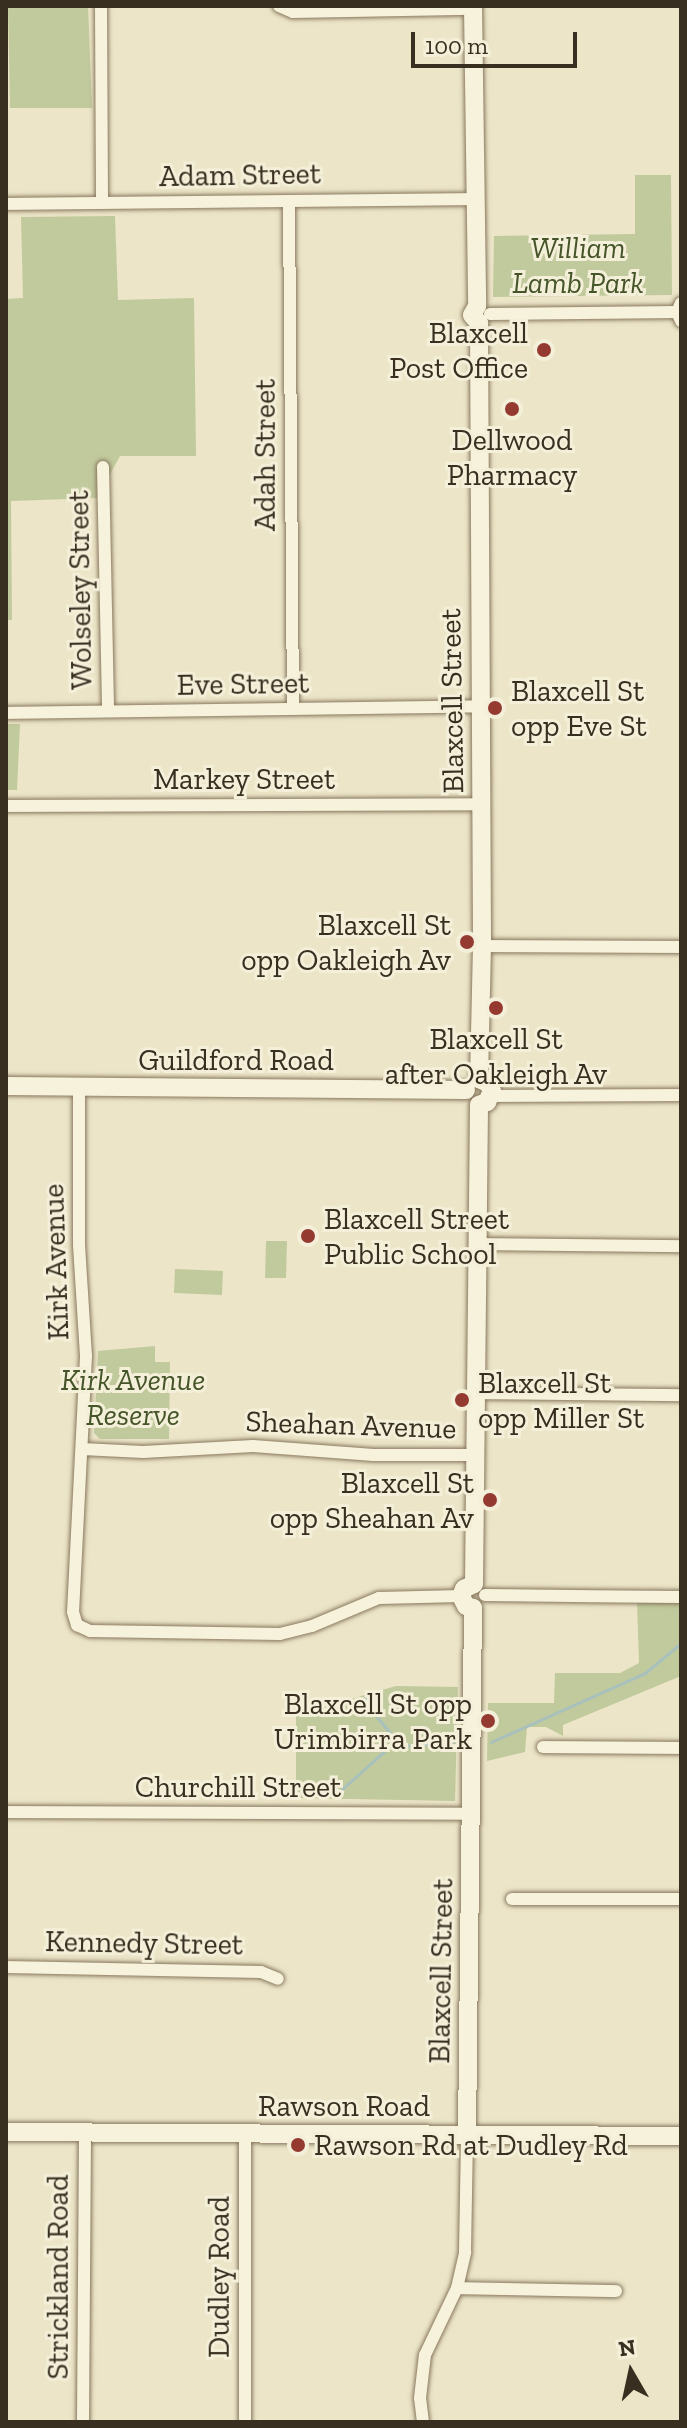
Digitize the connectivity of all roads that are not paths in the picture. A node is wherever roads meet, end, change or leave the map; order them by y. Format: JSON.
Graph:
{"nodes":[{"id":1,"x":101,"y":6,"type":"edge"},
{"id":2,"x":279,"y":6,"type":"edge"},
{"id":3,"x":473,"y":8,"type":"edge"},
{"id":4,"x":475,"y":199,"type":"junction"},
{"id":5,"x":289,"y":201,"type":"junction"},
{"id":6,"x":102,"y":203,"type":"junction"},
{"id":7,"x":6,"y":204,"type":"edge"},
{"id":8,"x":680,"y":312,"type":"edge"},
{"id":9,"x":482,"y":314,"type":"junction"},
{"id":10,"x":103,"y":467,"type":"dead end"},
{"id":11,"x":481,"y":706,"type":"junction"},
{"id":12,"x":293,"y":709,"type":"junction"},
{"id":13,"x":108,"y":711,"type":"junction"},
{"id":14,"x":6,"y":713,"type":"edge"},
{"id":15,"x":481,"y":804,"type":"junction"},
{"id":16,"x":6,"y":806,"type":"edge"},
{"id":17,"x":482,"y":946,"type":"junction"},
{"id":18,"x":681,"y":947,"type":"edge"},
{"id":19,"x":473,"y":1084,"type":"junction"},
{"id":20,"x":6,"y":1086,"type":"edge"},
{"id":21,"x":79,"y":1087,"type":"junction"},
{"id":22,"x":681,"y":1095,"type":"edge"},
{"id":23,"x":485,"y":1100,"type":"junction"},
{"id":24,"x":478,"y":1244,"type":"junction"},
{"id":25,"x":681,"y":1246,"type":"edge"},
{"id":26,"x":476,"y":1393,"type":"junction"},
{"id":27,"x":681,"y":1395,"type":"edge"},
{"id":28,"x":82,"y":1449,"type":"junction"},
{"id":29,"x":475,"y":1455,"type":"junction"},
{"id":30,"x":473,"y":1596,"type":"junction"},
{"id":31,"x":681,"y":1597,"type":"edge"},
{"id":32,"x":543,"y":1747,"type":"dead end"},
{"id":33,"x":681,"y":1748,"type":"edge"},
{"id":34,"x":6,"y":1812,"type":"edge"},
{"id":35,"x":470,"y":1814,"type":"junction"},
{"id":36,"x":512,"y":1899,"type":"dead end"},
{"id":37,"x":681,"y":1899,"type":"edge"},
{"id":38,"x":6,"y":1967,"type":"edge"},
{"id":39,"x":278,"y":1979,"type":"dead end"},
{"id":40,"x":6,"y":2132,"type":"edge"},
{"id":41,"x":85,"y":2133,"type":"junction"},
{"id":42,"x":245,"y":2133,"type":"junction"},
{"id":43,"x":467,"y":2135,"type":"junction"},
{"id":44,"x":681,"y":2136,"type":"edge"},
{"id":45,"x":457,"y":2288,"type":"junction"},
{"id":46,"x":616,"y":2291,"type":"dead end"},
{"id":47,"x":83,"y":2422,"type":"edge"},
{"id":48,"x":245,"y":2422,"type":"edge"},
{"id":49,"x":423,"y":2422,"type":"edge"}],
"edges":[{"from":1,"to":6,"type":"street"},
{"from":2,"to":3,"type":"street"},
{"from":3,"to":4,"type":"street","name":"Blaxcell Street"},
{"from":4,"to":5,"type":"street","name":"Adam Street"},
{"from":4,"to":9,"type":"street","name":"Blaxcell Street"},
{"from":5,"to":6,"type":"street","name":"Adam Street"},
{"from":5,"to":12,"type":"street","name":"Adah Street"},
{"from":6,"to":7,"type":"street","name":"Adam Street"},
{"from":8,"to":9,"type":"street"},
{"from":9,"to":11,"type":"street","name":"Blaxcell Street"},
{"from":10,"to":13,"type":"street","name":"Wolseley Street"},
{"from":11,"to":12,"type":"street","name":"Eve Street"},
{"from":11,"to":15,"type":"street","name":"Blaxcell Street"},
{"from":12,"to":13,"type":"street","name":"Eve Street"},
{"from":13,"to":14,"type":"street","name":"Eve Street"},
{"from":15,"to":16,"type":"street","name":"Markey Street"},
{"from":15,"to":17,"type":"street","name":"Blaxcell Street"},
{"from":17,"to":18,"type":"street"},
{"from":17,"to":19,"type":"street","name":"Blaxcell Street"},
{"from":19,"to":21,"type":"street","name":"Guildford Road"},
{"from":19,"to":23,"type":"street"},
{"from":20,"to":21,"type":"street","name":"Guildford Road"},
{"from":21,"to":28,"type":"street","name":"Kirk Avenue"},
{"from":22,"to":23,"type":"street"},
{"from":23,"to":24,"type":"street","name":"Blaxcell Street"},
{"from":24,"to":25,"type":"street"},
{"from":24,"to":26,"type":"street","name":"Blaxcell Street"},
{"from":26,"to":27,"type":"street"},
{"from":26,"to":29,"type":"street","name":"Blaxcell Street"},
{"from":28,"to":29,"type":"street","name":"Sheahan Avenue"},
{"from":28,"to":30,"type":"street","name":"Kirk Avenue"},
{"from":29,"to":30,"type":"street","name":"Blaxcell Street"},
{"from":30,"to":31,"type":"street"},
{"from":30,"to":35,"type":"street","name":"Blaxcell Street"},
{"from":32,"to":33,"type":"street"},
{"from":34,"to":35,"type":"street","name":"Churchill Street"},
{"from":35,"to":43,"type":"street","name":"Blaxcell Street"},
{"from":36,"to":37,"type":"street"},
{"from":38,"to":39,"type":"street","name":"Kennedy Street"},
{"from":40,"to":41,"type":"street","name":"Rawson Road"},
{"from":41,"to":42,"type":"street","name":"Rawson Road"},
{"from":41,"to":47,"type":"street","name":"Strickland Road"},
{"from":42,"to":43,"type":"street","name":"Rawson Road"},
{"from":42,"to":48,"type":"street","name":"Dudley Road"},
{"from":43,"to":44,"type":"street","name":"Rawson Road"},
{"from":43,"to":45,"type":"street","name":"Blaxcell Street"},
{"from":45,"to":46,"type":"street"},
{"from":45,"to":49,"type":"street","name":"Blaxcell Street"}]}
